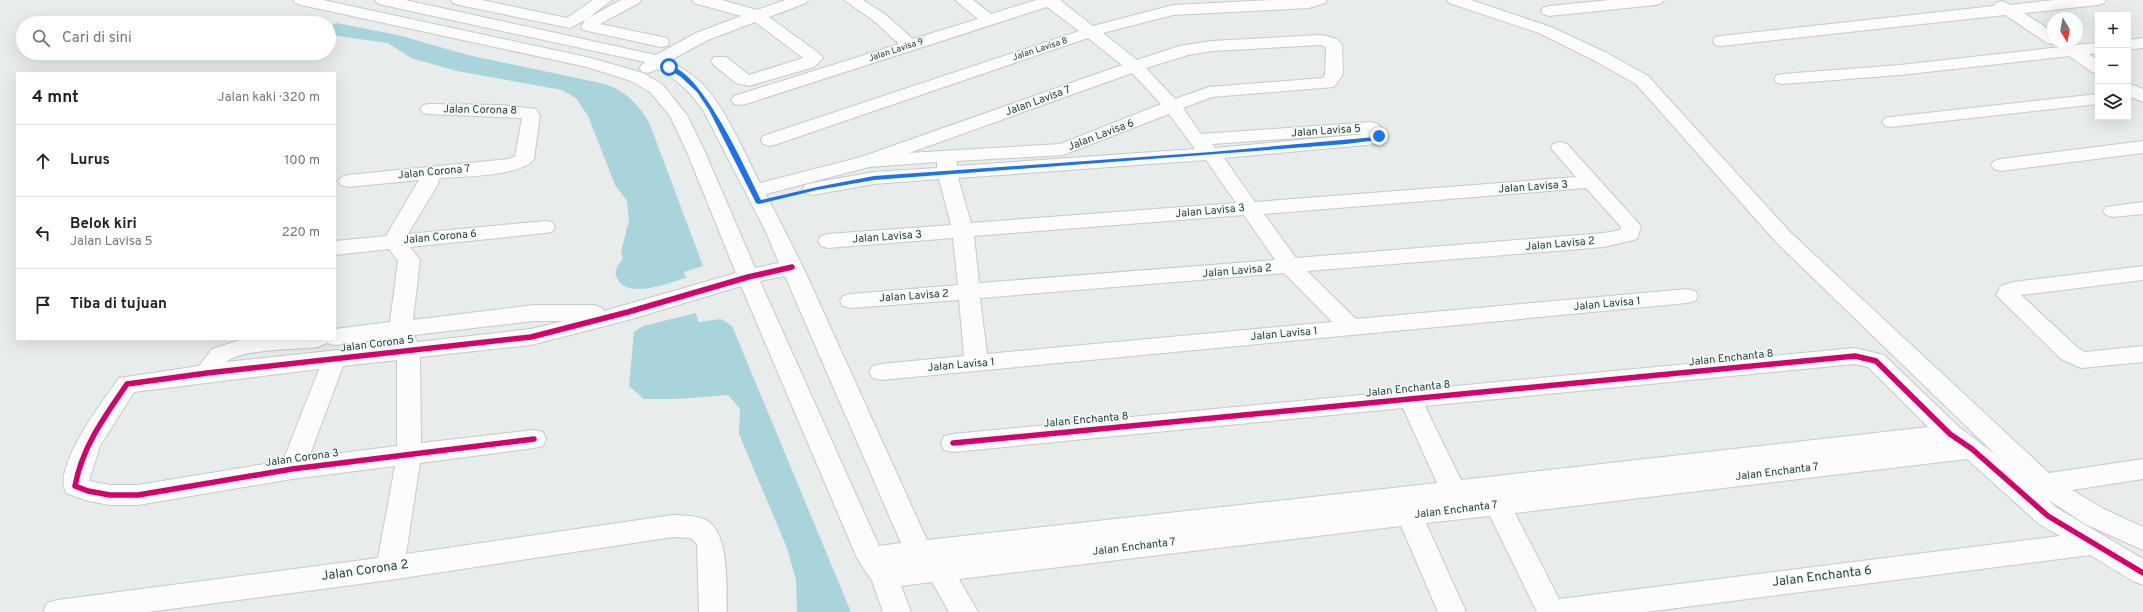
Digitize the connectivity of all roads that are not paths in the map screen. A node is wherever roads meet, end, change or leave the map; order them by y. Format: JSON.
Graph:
{"nodes":[{"id":1,"x":383,"y":0,"type":"edge"},
{"id":2,"x":459,"y":0,"type":"edge"},
{"id":3,"x":604,"y":0,"type":"edge"},
{"id":4,"x":633,"y":0,"type":"edge"},
{"id":5,"x":700,"y":0,"type":"edge"},
{"id":6,"x":800,"y":0,"type":"edge"},
{"id":7,"x":852,"y":0,"type":"edge"},
{"id":8,"x":963,"y":0,"type":"edge"},
{"id":9,"x":1051,"y":0,"type":"edge"},
{"id":10,"x":1319,"y":0,"type":"edge"},
{"id":11,"x":1455,"y":0,"type":"edge"},
{"id":12,"x":1656,"y":0,"type":"edge"},
{"id":13,"x":1993,"y":0,"type":"edge"},
{"id":14,"x":2098,"y":0,"type":"edge"},
{"id":15,"x":313,"y":1,"type":"edge"},
{"id":16,"x":2007,"y":9,"type":"junction"},
{"id":17,"x":1549,"y":11,"type":"dead end"},
{"id":18,"x":983,"y":15,"type":"dead end"},
{"id":19,"x":758,"y":16,"type":"junction"},
{"id":20,"x":1090,"y":32,"type":"junction"},
{"id":21,"x":2047,"y":35,"type":"edge"},
{"id":22,"x":905,"y":40,"type":"dead end"},
{"id":23,"x":1721,"y":41,"type":"dead end"},
{"id":24,"x":2143,"y":43,"type":"edge"},
{"id":25,"x":2131,"y":45,"type":"edge"},
{"id":26,"x":2083,"y":47,"type":"edge"},
{"id":27,"x":2051,"y":48,"type":"edge"},
{"id":28,"x":2068,"y":48,"type":"edge"},
{"id":29,"x":2095,"y":48,"type":"edge"},
{"id":30,"x":662,"y":57,"type":"junction"},
{"id":31,"x":720,"y":61,"type":"dead end"},
{"id":32,"x":1135,"y":66,"type":"junction"},
{"id":33,"x":2095,"y":66,"type":"edge"},
{"id":34,"x":642,"y":79,"type":"junction"},
{"id":35,"x":1783,"y":79,"type":"dead end"},
{"id":36,"x":1328,"y":83,"type":"joint"},
{"id":37,"x":2095,"y":99,"type":"edge"},
{"id":38,"x":740,"y":100,"type":"dead end"},
{"id":39,"x":1173,"y":107,"type":"junction"},
{"id":40,"x":429,"y":109,"type":"dead end"},
{"id":41,"x":1891,"y":122,"type":"dead end"},
{"id":42,"x":932,"y":139,"type":"junction"},
{"id":43,"x":770,"y":140,"type":"dead end"},
{"id":44,"x":1196,"y":140,"type":"junction"},
{"id":45,"x":2143,"y":147,"type":"edge"},
{"id":46,"x":1560,"y":148,"type":"dead end"},
{"id":47,"x":1211,"y":154,"type":"junction"},
{"id":48,"x":868,"y":161,"type":"junction"},
{"id":49,"x":520,"y":162,"type":"joint"},
{"id":50,"x":2001,"y":165,"type":"dead end"},
{"id":51,"x":947,"y":166,"type":"junction"},
{"id":52,"x":432,"y":172,"type":"junction"},
{"id":53,"x":348,"y":181,"type":"dead end"},
{"id":54,"x":1592,"y":182,"type":"junction"},
{"id":55,"x":757,"y":197,"type":"junction"},
{"id":56,"x":1249,"y":208,"type":"junction"},
{"id":57,"x":2143,"y":208,"type":"edge"},
{"id":58,"x":2113,"y":212,"type":"dead end"},
{"id":59,"x":545,"y":227,"type":"dead end"},
{"id":60,"x":963,"y":232,"type":"junction"},
{"id":61,"x":1622,"y":238,"type":"joint"},
{"id":62,"x":393,"y":241,"type":"junction"},
{"id":63,"x":828,"y":241,"type":"dead end"},
{"id":64,"x":336,"y":248,"type":"edge"},
{"id":65,"x":1291,"y":267,"type":"junction"},
{"id":66,"x":792,"y":268,"type":"junction"},
{"id":67,"x":2143,"y":273,"type":"edge"},
{"id":68,"x":748,"y":277,"type":"junction"},
{"id":69,"x":969,"y":292,"type":"junction"},
{"id":70,"x":1687,"y":296,"type":"dead end"},
{"id":71,"x":851,"y":301,"type":"dead end"},
{"id":72,"x":1351,"y":328,"type":"junction"},
{"id":73,"x":309,"y":340,"type":"edge"},
{"id":74,"x":405,"y":340,"type":"junction"},
{"id":75,"x":334,"y":348,"type":"edge"},
{"id":76,"x":2143,"y":354,"type":"edge"},
{"id":77,"x":976,"y":363,"type":"junction"},
{"id":78,"x":207,"y":372,"type":"junction"},
{"id":79,"x":881,"y":372,"type":"dead end"},
{"id":80,"x":1410,"y":399,"type":"junction"},
{"id":81,"x":1950,"y":434,"type":"junction"},
{"id":82,"x":534,"y":439,"type":"dead end"},
{"id":83,"x":953,"y":443,"type":"dead end"},
{"id":84,"x":1972,"y":449,"type":"junction"},
{"id":85,"x":409,"y":454,"type":"junction"},
{"id":86,"x":292,"y":469,"type":"junction"},
{"id":87,"x":2143,"y":469,"type":"edge"},
{"id":88,"x":2043,"y":484,"type":"junction"},
{"id":89,"x":75,"y":486,"type":"joint"},
{"id":90,"x":1454,"y":491,"type":"junction"},
{"id":91,"x":1493,"y":496,"type":"junction"},
{"id":92,"x":1406,"y":506,"type":"junction"},
{"id":93,"x":2143,"y":540,"type":"edge"},
{"id":94,"x":2094,"y":543,"type":"junction"},
{"id":95,"x":919,"y":553,"type":"junction"},
{"id":96,"x":878,"y":567,"type":"junction"},
{"id":97,"x":390,"y":568,"type":"junction"},
{"id":98,"x":939,"y":570,"type":"junction"},
{"id":99,"x":2143,"y":572,"type":"edge"},
{"id":100,"x":57,"y":612,"type":"edge"},
{"id":101,"x":713,"y":612,"type":"edge"},
{"id":102,"x":897,"y":612,"type":"edge"},
{"id":103,"x":964,"y":612,"type":"edge"},
{"id":104,"x":1452,"y":612,"type":"edge"},
{"id":105,"x":1551,"y":612,"type":"edge"}],
"edges":[{"from":1,"to":30,"type":"street"},
{"from":2,"to":3,"type":"street"},
{"from":4,"to":30,"type":"street"},
{"from":5,"to":19,"type":"street"},
{"from":6,"to":19,"type":"street"},
{"from":7,"to":22,"type":"street"},
{"from":8,"to":18,"type":"street"},
{"from":9,"to":20,"type":"street"},
{"from":9,"to":38,"type":"street","name":"Jalan Lavisa 9"},
{"from":10,"to":20,"type":"street","name":"Jalan Lavisa 8"},
{"from":11,"to":88,"type":"street"},
{"from":12,"to":17,"type":"street"},
{"from":13,"to":16,"type":"street"},
{"from":14,"to":16,"type":"street"},
{"from":15,"to":34,"type":"street"},
{"from":16,"to":21,"type":"street"},
{"from":16,"to":23,"type":"street"},
{"from":19,"to":30,"type":"street"},
{"from":19,"to":31,"type":"street"},
{"from":20,"to":32,"type":"street"},
{"from":20,"to":43,"type":"street","name":"Jalan Lavisa 8"},
{"from":24,"to":25,"type":"street"},
{"from":26,"to":29,"type":"street"},
{"from":27,"to":35,"type":"street"},
{"from":28,"to":33,"type":"street"},
{"from":30,"to":34,"type":"street"},
{"from":30,"to":55,"type":"street"},
{"from":32,"to":36,"type":"street","name":"Jalan Lavisa 7"},
{"from":32,"to":39,"type":"street"},
{"from":32,"to":42,"type":"street","name":"Jalan Lavisa 7"},
{"from":34,"to":68,"type":"street"},
{"from":36,"to":39,"type":"street","name":"Jalan Lavisa 6"},
{"from":37,"to":41,"type":"street"},
{"from":39,"to":44,"type":"street"},
{"from":39,"to":51,"type":"street","name":"Jalan Lavisa 6"},
{"from":40,"to":49,"type":"street","name":"Jalan Corona 8"},
{"from":42,"to":48,"type":"street","name":"Jalan Lavisa 7"},
{"from":42,"to":51,"type":"street"},
{"from":44,"to":47,"type":"street"},
{"from":44,"to":47,"type":"street","name":"Jalan Lavisa 5"},
{"from":45,"to":50,"type":"street"},
{"from":46,"to":54,"type":"street","name":"Jalan Lavisa 3"},
{"from":47,"to":51,"type":"street","name":"Jalan Lavisa 5"},
{"from":47,"to":56,"type":"street"},
{"from":48,"to":51,"type":"street","name":"Jalan Lavisa 6"},
{"from":48,"to":55,"type":"street","name":"Jalan Lavisa 7"},
{"from":49,"to":52,"type":"street","name":"Jalan Corona 7"},
{"from":51,"to":55,"type":"street","name":"Jalan Lavisa 5"},
{"from":51,"to":60,"type":"street"},
{"from":52,"to":53,"type":"street","name":"Jalan Corona 7"},
{"from":52,"to":62,"type":"street"},
{"from":54,"to":56,"type":"street","name":"Jalan Lavisa 3"},
{"from":54,"to":61,"type":"street","name":"Jalan Lavisa 3"},
{"from":55,"to":66,"type":"street"},
{"from":56,"to":60,"type":"street","name":"Jalan Lavisa 3"},
{"from":56,"to":65,"type":"street"},
{"from":57,"to":58,"type":"street"},
{"from":59,"to":62,"type":"street","name":"Jalan Corona 6"},
{"from":60,"to":63,"type":"street","name":"Jalan Lavisa 3"},
{"from":60,"to":69,"type":"street"},
{"from":61,"to":65,"type":"street","name":"Jalan Lavisa 2"},
{"from":62,"to":64,"type":"street","name":"Jalan Corona 6"},
{"from":62,"to":74,"type":"street"},
{"from":65,"to":69,"type":"street","name":"Jalan Lavisa 2"},
{"from":65,"to":72,"type":"street"},
{"from":66,"to":68,"type":"street","name":"Jalan Corona 5"},
{"from":66,"to":95,"type":"street"},
{"from":67,"to":76,"type":"street"},
{"from":68,"to":74,"type":"street","name":"Jalan Corona 5"},
{"from":68,"to":96,"type":"street"},
{"from":69,"to":71,"type":"street","name":"Jalan Lavisa 2"},
{"from":69,"to":77,"type":"street"},
{"from":70,"to":72,"type":"street","name":"Jalan Lavisa 1"},
{"from":72,"to":77,"type":"street","name":"Jalan Lavisa 1"},
{"from":73,"to":78,"type":"street"},
{"from":74,"to":75,"type":"street","name":"Jalan Corona 5"},
{"from":74,"to":85,"type":"street"},
{"from":75,"to":78,"type":"street","name":"Jalan Corona 5"},
{"from":75,"to":86,"type":"street"},
{"from":77,"to":79,"type":"street","name":"Jalan Lavisa 1"},
{"from":78,"to":89,"type":"street","name":"Jalan Corona 5"},
{"from":80,"to":81,"type":"street","name":"Jalan Enchanta 8"},
{"from":80,"to":83,"type":"street","name":"Jalan Enchanta 8"},
{"from":80,"to":90,"type":"street"},
{"from":81,"to":84,"type":"street"},
{"from":81,"to":91,"type":"street","name":"Jalan Enchanta 7"},
{"from":82,"to":85,"type":"street","name":"Jalan Corona 3"},
{"from":84,"to":91,"type":"street","name":"Jalan Enchanta 7"},
{"from":84,"to":94,"type":"street"},
{"from":85,"to":86,"type":"street","name":"Jalan Corona 3"},
{"from":85,"to":97,"type":"street"},
{"from":86,"to":89,"type":"street","name":"Jalan Corona 3"},
{"from":87,"to":88,"type":"street"},
{"from":88,"to":93,"type":"street"},
{"from":90,"to":91,"type":"street","name":"Jalan Enchanta 7"},
{"from":90,"to":92,"type":"street","name":"Jalan Enchanta 7"},
{"from":91,"to":92,"type":"street","name":"Jalan Enchanta 7"},
{"from":91,"to":105,"type":"street"},
{"from":92,"to":95,"type":"street","name":"Jalan Enchanta 7"},
{"from":92,"to":98,"type":"street","name":"Jalan Enchanta 7"},
{"from":92,"to":104,"type":"street"},
{"from":94,"to":99,"type":"street"},
{"from":94,"to":105,"type":"street","name":"Jalan Enchanta 6"},
{"from":95,"to":96,"type":"street","name":"Jalan Enchanta 7"},
{"from":95,"to":98,"type":"street"},
{"from":96,"to":98,"type":"street","name":"Jalan Enchanta 7"},
{"from":96,"to":102,"type":"street"},
{"from":97,"to":100,"type":"street","name":"Jalan Corona 2"},
{"from":97,"to":101,"type":"street","name":"Jalan Corona 2"},
{"from":98,"to":103,"type":"street"}]}
